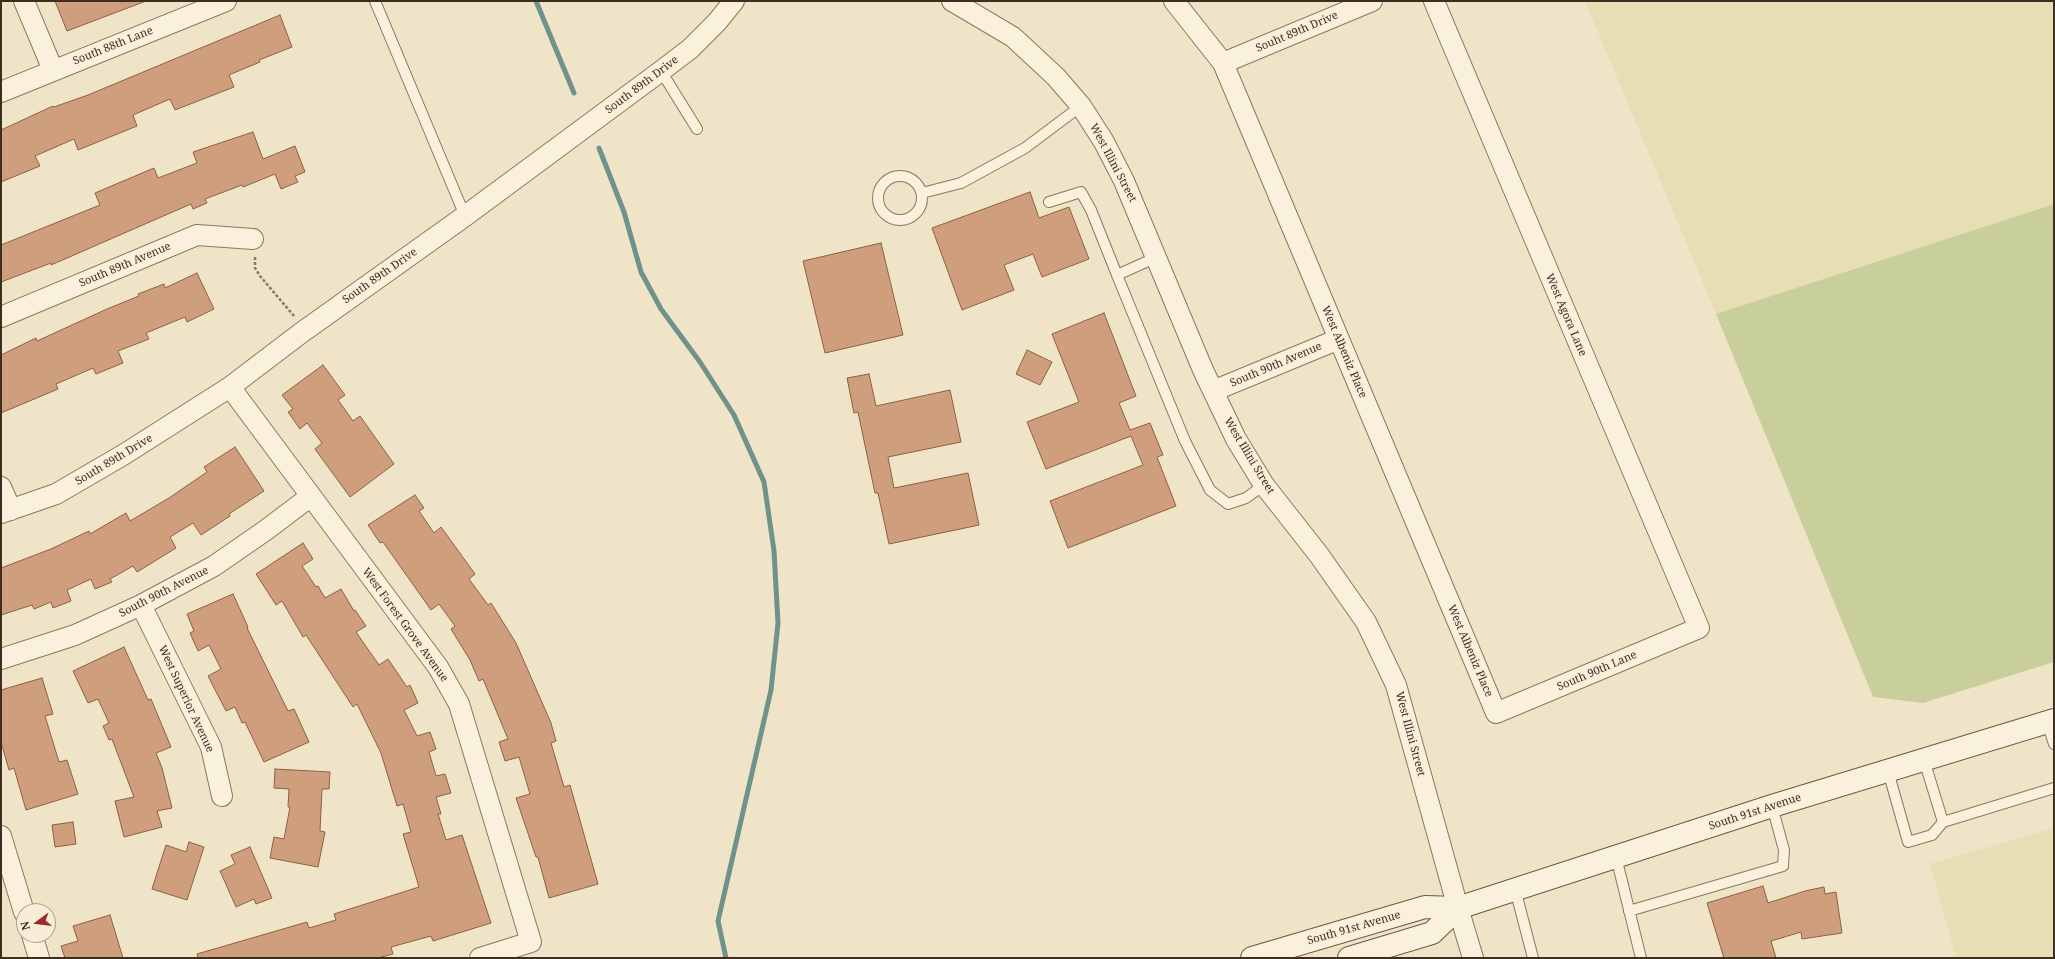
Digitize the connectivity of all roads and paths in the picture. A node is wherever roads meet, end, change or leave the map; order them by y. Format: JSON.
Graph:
{"nodes":[{"id":1,"x":24,"y":1,"type":"edge"},
{"id":2,"x":226,"y":1,"type":"edge"},
{"id":3,"x":375,"y":1,"type":"edge"},
{"id":4,"x":734,"y":1,"type":"edge"},
{"id":5,"x":952,"y":1,"type":"edge"},
{"id":6,"x":1174,"y":1,"type":"edge"},
{"id":7,"x":1372,"y":1,"type":"edge"},
{"id":8,"x":1434,"y":1,"type":"edge"},
{"id":9,"x":1223,"y":63,"type":"junction"},
{"id":10,"x":53,"y":70,"type":"junction"},
{"id":11,"x":662,"y":71,"type":"junction"},
{"id":12,"x":1,"y":92,"type":"edge"},
{"id":13,"x":1082,"y":106,"type":"junction"},
{"id":14,"x":698,"y":129,"type":"dead end"},
{"id":15,"x":922,"y":193,"type":"junction"},
{"id":16,"x":1049,"y":202,"type":"dead end"},
{"id":17,"x":465,"y":216,"type":"junction"},
{"id":18,"x":253,"y":239,"type":"joint"},
{"id":19,"x":1157,"y":257,"type":"junction"},
{"id":20,"x":1117,"y":275,"type":"junction"},
{"id":21,"x":1,"y":316,"type":"edge"},
{"id":22,"x":306,"y":329,"type":"junction"},
{"id":23,"x":1339,"y":339,"type":"junction"},
{"id":24,"x":230,"y":387,"type":"junction"},
{"id":25,"x":1213,"y":392,"type":"junction"},
{"id":26,"x":1264,"y":485,"type":"junction"},
{"id":27,"x":1,"y":487,"type":"edge"},
{"id":28,"x":311,"y":496,"type":"junction"},
{"id":29,"x":6,"y":511,"type":"edge"},
{"id":30,"x":141,"y":605,"type":"junction"},
{"id":31,"x":1698,"y":628,"type":"joint"},
{"id":32,"x":1,"y":659,"type":"edge"},
{"id":33,"x":1496,"y":713,"type":"joint"},
{"id":34,"x":2051,"y":721,"type":"edge"},
{"id":35,"x":2054,"y":744,"type":"edge"},
{"id":36,"x":1924,"y":760,"type":"junction"},
{"id":37,"x":1888,"y":771,"type":"junction"},
{"id":38,"x":2054,"y":788,"type":"edge"},
{"id":39,"x":222,"y":796,"type":"dead end"},
{"id":40,"x":1772,"y":806,"type":"junction"},
{"id":41,"x":1943,"y":822,"type":"junction"},
{"id":42,"x":1,"y":836,"type":"edge"},
{"id":43,"x":1616,"y":857,"type":"junction"},
{"id":44,"x":8,"y":889,"type":"edge"},
{"id":45,"x":1515,"y":889,"type":"junction"},
{"id":46,"x":18,"y":903,"type":"edge"},
{"id":47,"x":1458,"y":908,"type":"junction"},
{"id":48,"x":1629,"y":911,"type":"junction"},
{"id":49,"x":34,"y":943,"type":"edge"},
{"id":50,"x":39,"y":958,"type":"edge"},
{"id":51,"x":480,"y":958,"type":"edge"},
{"id":52,"x":1252,"y":958,"type":"edge"},
{"id":53,"x":1349,"y":958,"type":"edge"},
{"id":54,"x":1474,"y":958,"type":"edge"},
{"id":55,"x":1533,"y":958,"type":"edge"},
{"id":56,"x":1641,"y":958,"type":"edge"}],
"edges":[{"from":1,"to":10,"type":"street"},
{"from":2,"to":10,"type":"street","name":"South 88th Lane"},
{"from":3,"to":17,"type":"lane"},
{"from":4,"to":11,"type":"street","name":"South 89th Drive"},
{"from":5,"to":13,"type":"street","name":"West Illini Street"},
{"from":6,"to":9,"type":"street","name":"West Albeniz Place"},
{"from":7,"to":9,"type":"street","name":"Souht 89th Drive"},
{"from":8,"to":31,"type":"street","name":"West Agora Lane"},
{"from":9,"to":23,"type":"street","name":"West Albeniz Place"},
{"from":10,"to":12,"type":"street","name":"South 88th Lane"},
{"from":11,"to":14,"type":"lane"},
{"from":11,"to":17,"type":"street","name":"South 89th Drive"},
{"from":13,"to":15,"type":"lane"},
{"from":13,"to":19,"type":"street","name":"West Illini Street"},
{"from":15,"to":15,"type":"lane"},
{"from":16,"to":20,"type":"lane"},
{"from":17,"to":22,"type":"street","name":"South 89th Drive"},
{"from":18,"to":21,"type":"street","name":"South 89th Avenue"},
{"from":18,"to":22,"type":"path"},
{"from":19,"to":20,"type":"lane"},
{"from":19,"to":25,"type":"street","name":"West Illini Street"},
{"from":20,"to":26,"type":"lane"},
{"from":22,"to":24,"type":"street","name":"South 89th Drive"},
{"from":23,"to":25,"type":"street","name":"South 90th Avenue"},
{"from":23,"to":33,"type":"street","name":"West Albeniz Place"},
{"from":24,"to":28,"type":"street","name":"West Forest Grove Avenue"},
{"from":24,"to":29,"type":"street","name":"South 89th Drive"},
{"from":25,"to":26,"type":"street","name":"West Illini Street"},
{"from":26,"to":47,"type":"street","name":"West Illini Street"},
{"from":27,"to":29,"type":"street"},
{"from":28,"to":30,"type":"street","name":"South 90th Avenue"},
{"from":28,"to":51,"type":"street","name":"West Forest Grove Avenue"},
{"from":30,"to":32,"type":"street","name":"South 90th Avenue"},
{"from":30,"to":39,"type":"street","name":"West Superior Avenue"},
{"from":31,"to":33,"type":"street","name":"South 90th Lane"},
{"from":34,"to":35,"type":"lane"},
{"from":34,"to":36,"type":"main road","name":"South 91st Avenue"},
{"from":36,"to":37,"type":"main road","name":"South 91st Avenue"},
{"from":36,"to":41,"type":"lane"},
{"from":37,"to":40,"type":"main road","name":"South 91st Avenue"},
{"from":37,"to":41,"type":"lane"},
{"from":38,"to":41,"type":"lane"},
{"from":40,"to":43,"type":"main road","name":"South 91st Avenue"},
{"from":40,"to":48,"type":"lane"},
{"from":42,"to":44,"type":"street"},
{"from":43,"to":45,"type":"main road","name":"South 91st Avenue"},
{"from":43,"to":48,"type":"lane"},
{"from":44,"to":46,"type":"street"},
{"from":45,"to":47,"type":"main road","name":"South 91st Avenue"},
{"from":45,"to":55,"type":"lane"},
{"from":47,"to":52,"type":"main road","name":"South 91st Avenue"},
{"from":47,"to":53,"type":"main road","name":"South 91st Avenue"},
{"from":47,"to":54,"type":"street","name":"West Illini Street"},
{"from":48,"to":56,"type":"lane"},
{"from":49,"to":50,"type":"street"}]}
